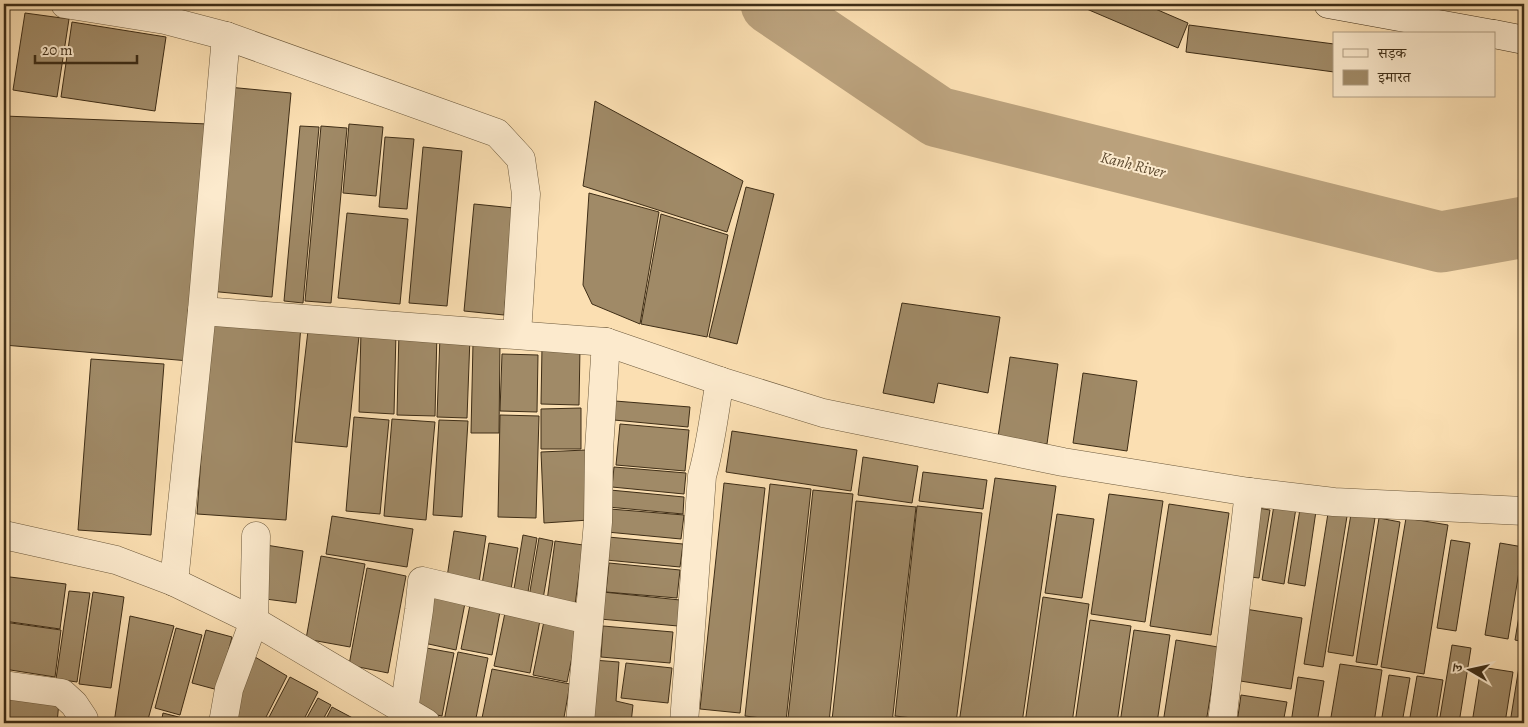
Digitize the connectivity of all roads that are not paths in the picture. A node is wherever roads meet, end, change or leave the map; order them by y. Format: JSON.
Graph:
{"nodes":[{"id":1,"x":66,"y":4,"type":"edge"},
{"id":2,"x":1328,"y":4,"type":"edge"},
{"id":3,"x":1483,"y":32,"type":"edge"},
{"id":4,"x":1496,"y":34,"type":"edge"},
{"id":5,"x":226,"y":36,"type":"junction"},
{"id":6,"x":1524,"y":40,"type":"edge"},
{"id":7,"x":202,"y":310,"type":"junction"},
{"id":8,"x":517,"y":334,"type":"junction"},
{"id":9,"x":606,"y":342,"type":"junction"},
{"id":10,"x":720,"y":382,"type":"junction"},
{"id":11,"x":1249,"y":492,"type":"junction"},
{"id":12,"x":1524,"y":511,"type":"edge"},
{"id":13,"x":4,"y":535,"type":"edge"},
{"id":14,"x":256,"y":536,"type":"dead end"},
{"id":15,"x":174,"y":582,"type":"junction"},
{"id":16,"x":589,"y":620,"type":"junction"},
{"id":17,"x":254,"y":621,"type":"junction"},
{"id":18,"x":4,"y":685,"type":"edge"},
{"id":19,"x":415,"y":716,"type":"edge"},
{"id":20,"x":84,"y":723,"type":"edge"},
{"id":21,"x":223,"y":723,"type":"edge"},
{"id":22,"x":580,"y":723,"type":"edge"},
{"id":23,"x":684,"y":723,"type":"edge"},
{"id":24,"x":1222,"y":723,"type":"edge"}],
"edges":[{"from":1,"to":5,"type":"street"},
{"from":2,"to":3,"type":"street"},
{"from":4,"to":6,"type":"street"},
{"from":5,"to":7,"type":"street"},
{"from":5,"to":8,"type":"street"},
{"from":7,"to":8,"type":"street"},
{"from":7,"to":15,"type":"street"},
{"from":8,"to":9,"type":"street"},
{"from":9,"to":10,"type":"street"},
{"from":9,"to":16,"type":"street"},
{"from":10,"to":11,"type":"street"},
{"from":10,"to":23,"type":"street"},
{"from":11,"to":12,"type":"street"},
{"from":11,"to":24,"type":"street"},
{"from":13,"to":15,"type":"street"},
{"from":14,"to":17,"type":"street"},
{"from":15,"to":17,"type":"street"},
{"from":16,"to":19,"type":"street"},
{"from":16,"to":22,"type":"street"},
{"from":17,"to":19,"type":"street"},
{"from":17,"to":21,"type":"street"},
{"from":18,"to":20,"type":"street"}]}
